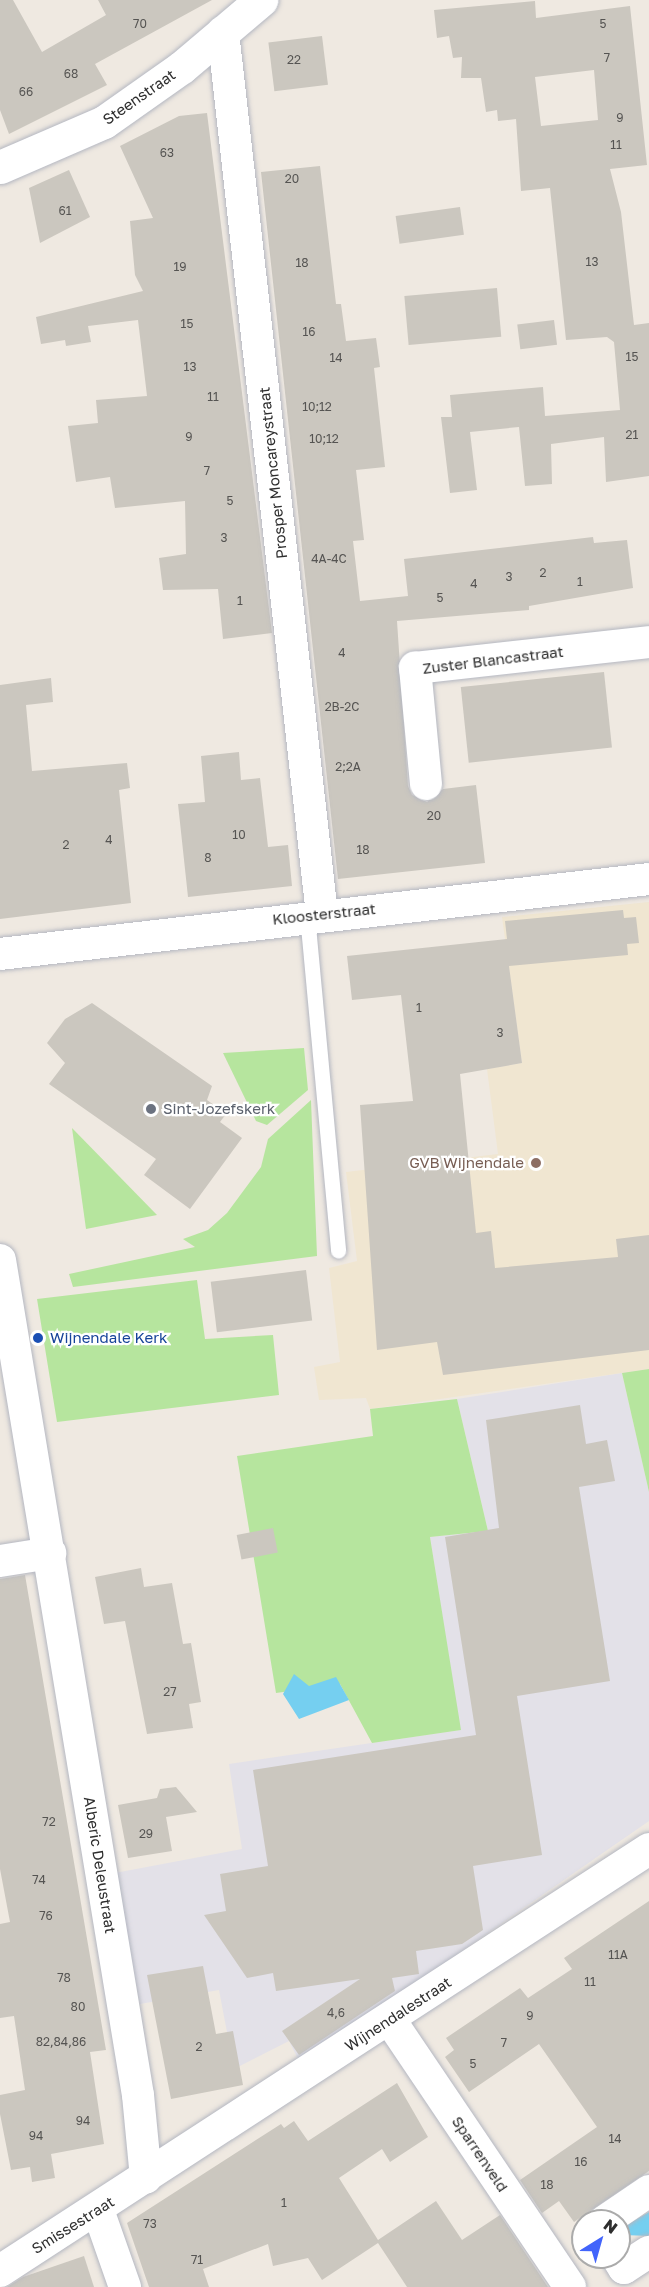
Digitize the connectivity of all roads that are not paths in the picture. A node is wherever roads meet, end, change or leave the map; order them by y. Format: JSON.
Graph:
{"nodes":[{"id":1,"x":261,"y":0,"type":"edge"},
{"id":2,"x":223,"y":32,"type":"junction"},
{"id":3,"x":0,"y":167,"type":"edge"},
{"id":4,"x":649,"y":642,"type":"edge"},
{"id":5,"x":426,"y":784,"type":"dead end"},
{"id":6,"x":649,"y":879,"type":"edge"},
{"id":7,"x":314,"y":914,"type":"junction"},
{"id":8,"x":0,"y":954,"type":"edge"},
{"id":9,"x":338,"y":1251,"type":"dead end"},
{"id":10,"x":0,"y":1260,"type":"edge"},
{"id":11,"x":50,"y":1553,"type":"junction"},
{"id":12,"x":0,"y":1562,"type":"edge"},
{"id":13,"x":649,"y":1849,"type":"edge"},
{"id":14,"x":390,"y":2020,"type":"junction"},
{"id":15,"x":146,"y":2178,"type":"junction"},
{"id":16,"x":649,"y":2190,"type":"edge"},
{"id":17,"x":621,"y":2209,"type":"edge"},
{"id":18,"x":98,"y":2210,"type":"junction"},
{"id":19,"x":649,"y":2252,"type":"edge"},
{"id":20,"x":631,"y":2264,"type":"edge"},
{"id":21,"x":0,"y":2271,"type":"edge"},
{"id":22,"x":125,"y":2287,"type":"edge"},
{"id":23,"x":570,"y":2287,"type":"edge"}],
"edges":[{"from":1,"to":2,"type":"street","name":"Steenstraat"},
{"from":2,"to":3,"type":"street","name":"Steenstraat"},
{"from":2,"to":7,"type":"street","name":"Prosper Moncareystraat"},
{"from":4,"to":5,"type":"street","name":"Zuster Blancastraat"},
{"from":6,"to":7,"type":"street","name":"Kloosterstraat"},
{"from":7,"to":8,"type":"street","name":"Kloosterstraat"},
{"from":7,"to":9,"type":"lane"},
{"from":10,"to":11,"type":"street","name":"Alberic Deleustraat"},
{"from":11,"to":12,"type":"street"},
{"from":11,"to":15,"type":"street","name":"Alberic Deleustraat"},
{"from":13,"to":14,"type":"street","name":"Wijnendalestraat"},
{"from":14,"to":15,"type":"street","name":"Wijnendalestraat"},
{"from":14,"to":23,"type":"street","name":"Sparrenveld"},
{"from":15,"to":18,"type":"street","name":"Smissestraat"},
{"from":16,"to":17,"type":"street"},
{"from":18,"to":21,"type":"street","name":"Smissestraat"},
{"from":18,"to":22,"type":"street"},
{"from":19,"to":20,"type":"street"}]}
